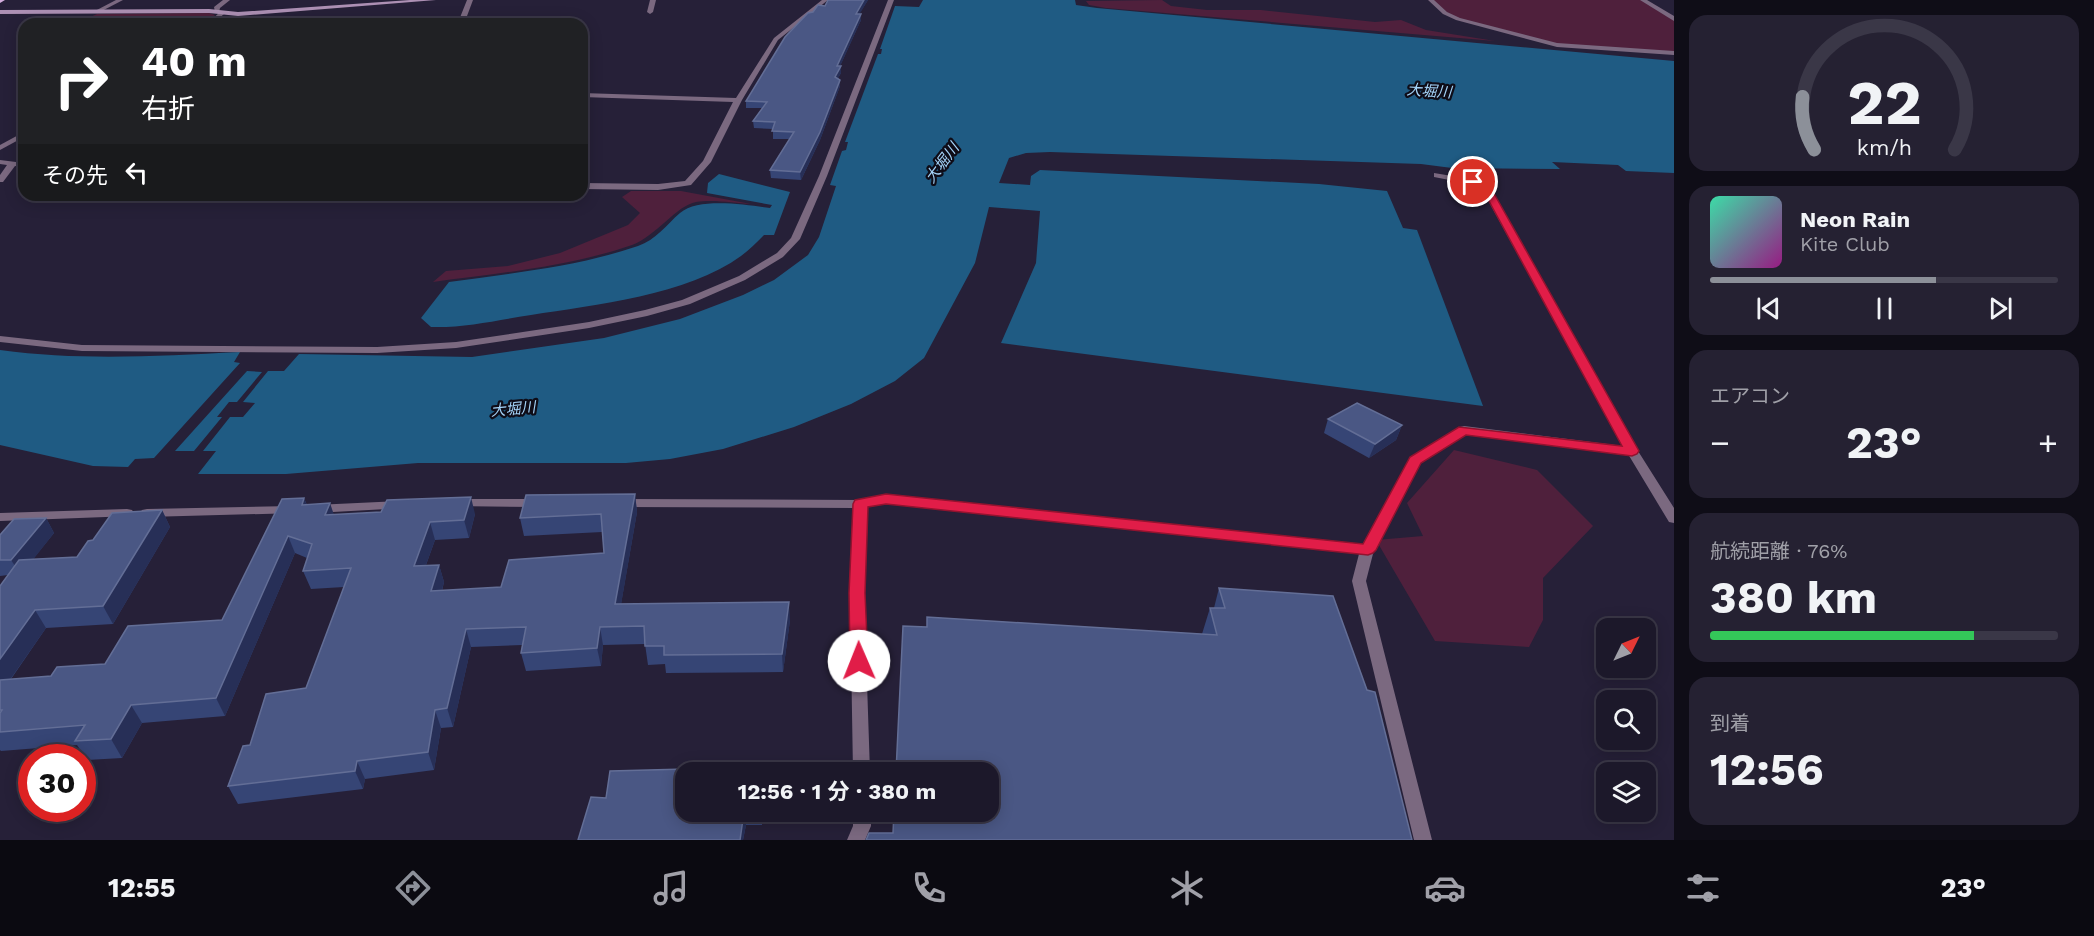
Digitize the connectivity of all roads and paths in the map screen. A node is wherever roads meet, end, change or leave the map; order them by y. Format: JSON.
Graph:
{"nodes":[{"id":1,"x":120,"y":0,"type":"edge"},
{"id":2,"x":227,"y":0,"type":"edge"},
{"id":3,"x":433,"y":0,"type":"edge"},
{"id":4,"x":470,"y":0,"type":"edge"},
{"id":5,"x":653,"y":0,"type":"edge"},
{"id":6,"x":825,"y":0,"type":"edge"},
{"id":7,"x":891,"y":0,"type":"edge"},
{"id":8,"x":1431,"y":0,"type":"edge"},
{"id":9,"x":1643,"y":0,"type":"edge"},
{"id":10,"x":0,"y":12,"type":"edge"},
{"id":11,"x":96,"y":12,"type":"junction"},
{"id":12,"x":219,"y":12,"type":"junction"},
{"id":13,"x":650,"y":12,"type":"dead end"},
{"id":14,"x":214,"y":18,"type":"edge"},
{"id":15,"x":463,"y":18,"type":"edge"},
{"id":16,"x":1674,"y":19,"type":"edge"},
{"id":17,"x":1674,"y":53,"type":"edge"},
{"id":18,"x":588,"y":95,"type":"edge"},
{"id":19,"x":738,"y":100,"type":"junction"},
{"id":20,"x":18,"y":138,"type":"edge"},
{"id":21,"x":0,"y":148,"type":"edge"},
{"id":22,"x":0,"y":162,"type":"edge"},
{"id":23,"x":12,"y":165,"type":"junction"},
{"id":24,"x":18,"y":165,"type":"edge"},
{"id":25,"x":1437,"y":175,"type":"dead end"},
{"id":26,"x":0,"y":180,"type":"edge"},
{"id":27,"x":588,"y":186,"type":"edge"},
{"id":28,"x":0,"y":339,"type":"edge"},
{"id":29,"x":1632,"y":451,"type":"junction"},
{"id":30,"x":557,"y":502,"type":"edge"},
{"id":31,"x":604,"y":503,"type":"edge"},
{"id":32,"x":441,"y":504,"type":"edge"},
{"id":33,"x":861,"y":504,"type":"junction"},
{"id":34,"x":417,"y":505,"type":"edge"},
{"id":35,"x":0,"y":517,"type":"edge"},
{"id":36,"x":1674,"y":519,"type":"edge"},
{"id":37,"x":1368,"y":550,"type":"junction"},
{"id":38,"x":861,"y":762,"type":"edge"},
{"id":39,"x":862,"y":822,"type":"edge"},
{"id":40,"x":856,"y":840,"type":"edge"},
{"id":41,"x":1424,"y":840,"type":"edge"}],
"edges":[{"from":1,"to":11,"type":"street"},
{"from":2,"to":12,"type":"street"},
{"from":3,"to":12,"type":"main road"},
{"from":4,"to":15,"type":"street"},
{"from":5,"to":13,"type":"street"},
{"from":6,"to":19,"type":"street"},
{"from":7,"to":28,"type":"street"},
{"from":8,"to":17,"type":"street"},
{"from":9,"to":16,"type":"street"},
{"from":10,"to":11,"type":"main road"},
{"from":11,"to":12,"type":"main road"},
{"from":12,"to":14,"type":"street"},
{"from":18,"to":19,"type":"street"},
{"from":19,"to":27,"type":"street"},
{"from":20,"to":21,"type":"street"},
{"from":22,"to":23,"type":"street"},
{"from":23,"to":24,"type":"street"},
{"from":23,"to":26,"type":"street"},
{"from":25,"to":29,"type":"street"},
{"from":29,"to":36,"type":"street"},
{"from":29,"to":37,"type":"street"},
{"from":30,"to":32,"type":"street"},
{"from":31,"to":33,"type":"street"},
{"from":33,"to":37,"type":"street"},
{"from":33,"to":38,"type":"street"},
{"from":34,"to":35,"type":"street"},
{"from":37,"to":41,"type":"street"},
{"from":39,"to":40,"type":"street"}]}
